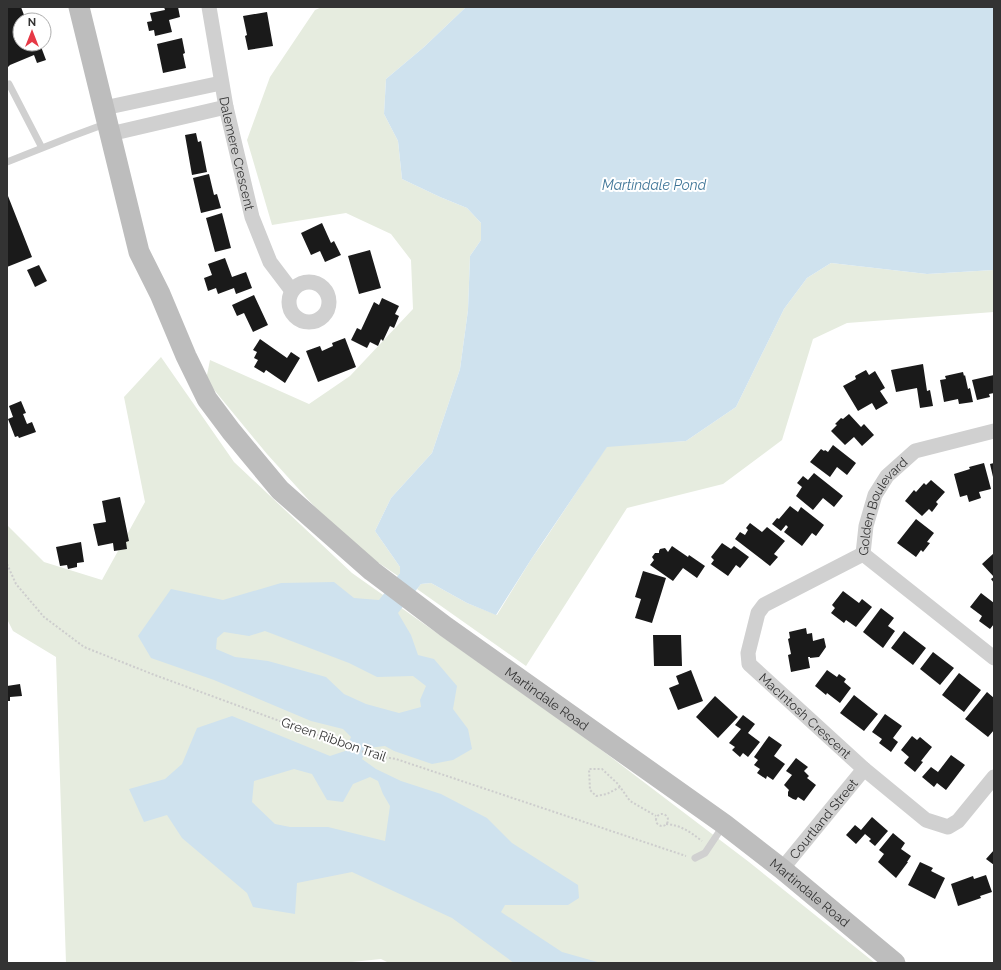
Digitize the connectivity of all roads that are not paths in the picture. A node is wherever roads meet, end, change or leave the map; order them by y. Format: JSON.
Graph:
{"nodes":[{"id":1,"x":79,"y":7,"type":"edge"},
{"id":2,"x":209,"y":7,"type":"edge"},
{"id":3,"x":221,"y":83,"type":"junction"},
{"id":4,"x":7,"y":85,"type":"edge"},
{"id":5,"x":226,"y":107,"type":"junction"},
{"id":6,"x":107,"y":122,"type":"junction"},
{"id":7,"x":42,"y":148,"type":"junction"},
{"id":8,"x":7,"y":162,"type":"edge"},
{"id":9,"x":292,"y":291,"type":"dead end"},
{"id":10,"x":994,"y":431,"type":"edge"},
{"id":11,"x":863,"y":554,"type":"junction"},
{"id":12,"x":994,"y":658,"type":"edge"},
{"id":13,"x":864,"y":769,"type":"junction"},
{"id":14,"x":994,"y":777,"type":"edge"},
{"id":15,"x":724,"y":824,"type":"junction"},
{"id":16,"x":695,"y":858,"type":"road end"},
{"id":17,"x":782,"y":869,"type":"junction"},
{"id":18,"x":895,"y":963,"type":"edge"}],
"edges":[{"from":1,"to":6,"type":"main road","name":"Martindale Road"},
{"from":2,"to":3,"type":"street","name":"Dalemere Crescent"},
{"from":3,"to":5,"type":"street","name":"Dalemere Crescent"},
{"from":3,"to":6,"type":"street"},
{"from":4,"to":7,"type":"lane"},
{"from":5,"to":6,"type":"street"},
{"from":5,"to":9,"type":"street","name":"Dalemere Crescent"},
{"from":6,"to":7,"type":"lane"},
{"from":6,"to":15,"type":"main road","name":"Martindale Road"},
{"from":7,"to":8,"type":"lane"},
{"from":10,"to":11,"type":"street","name":"Golden Boulevard"},
{"from":11,"to":12,"type":"street","name":"Golden Boulevard"},
{"from":11,"to":13,"type":"street","name":"MacIntosh Crescent"},
{"from":13,"to":14,"type":"street","name":"MacIntosh Crescent"},
{"from":13,"to":17,"type":"street","name":"Courtland Street"},
{"from":15,"to":16,"type":"lane"},
{"from":15,"to":17,"type":"main road","name":"Martindale Road"},
{"from":17,"to":18,"type":"main road","name":"Martindale Road"}]}
